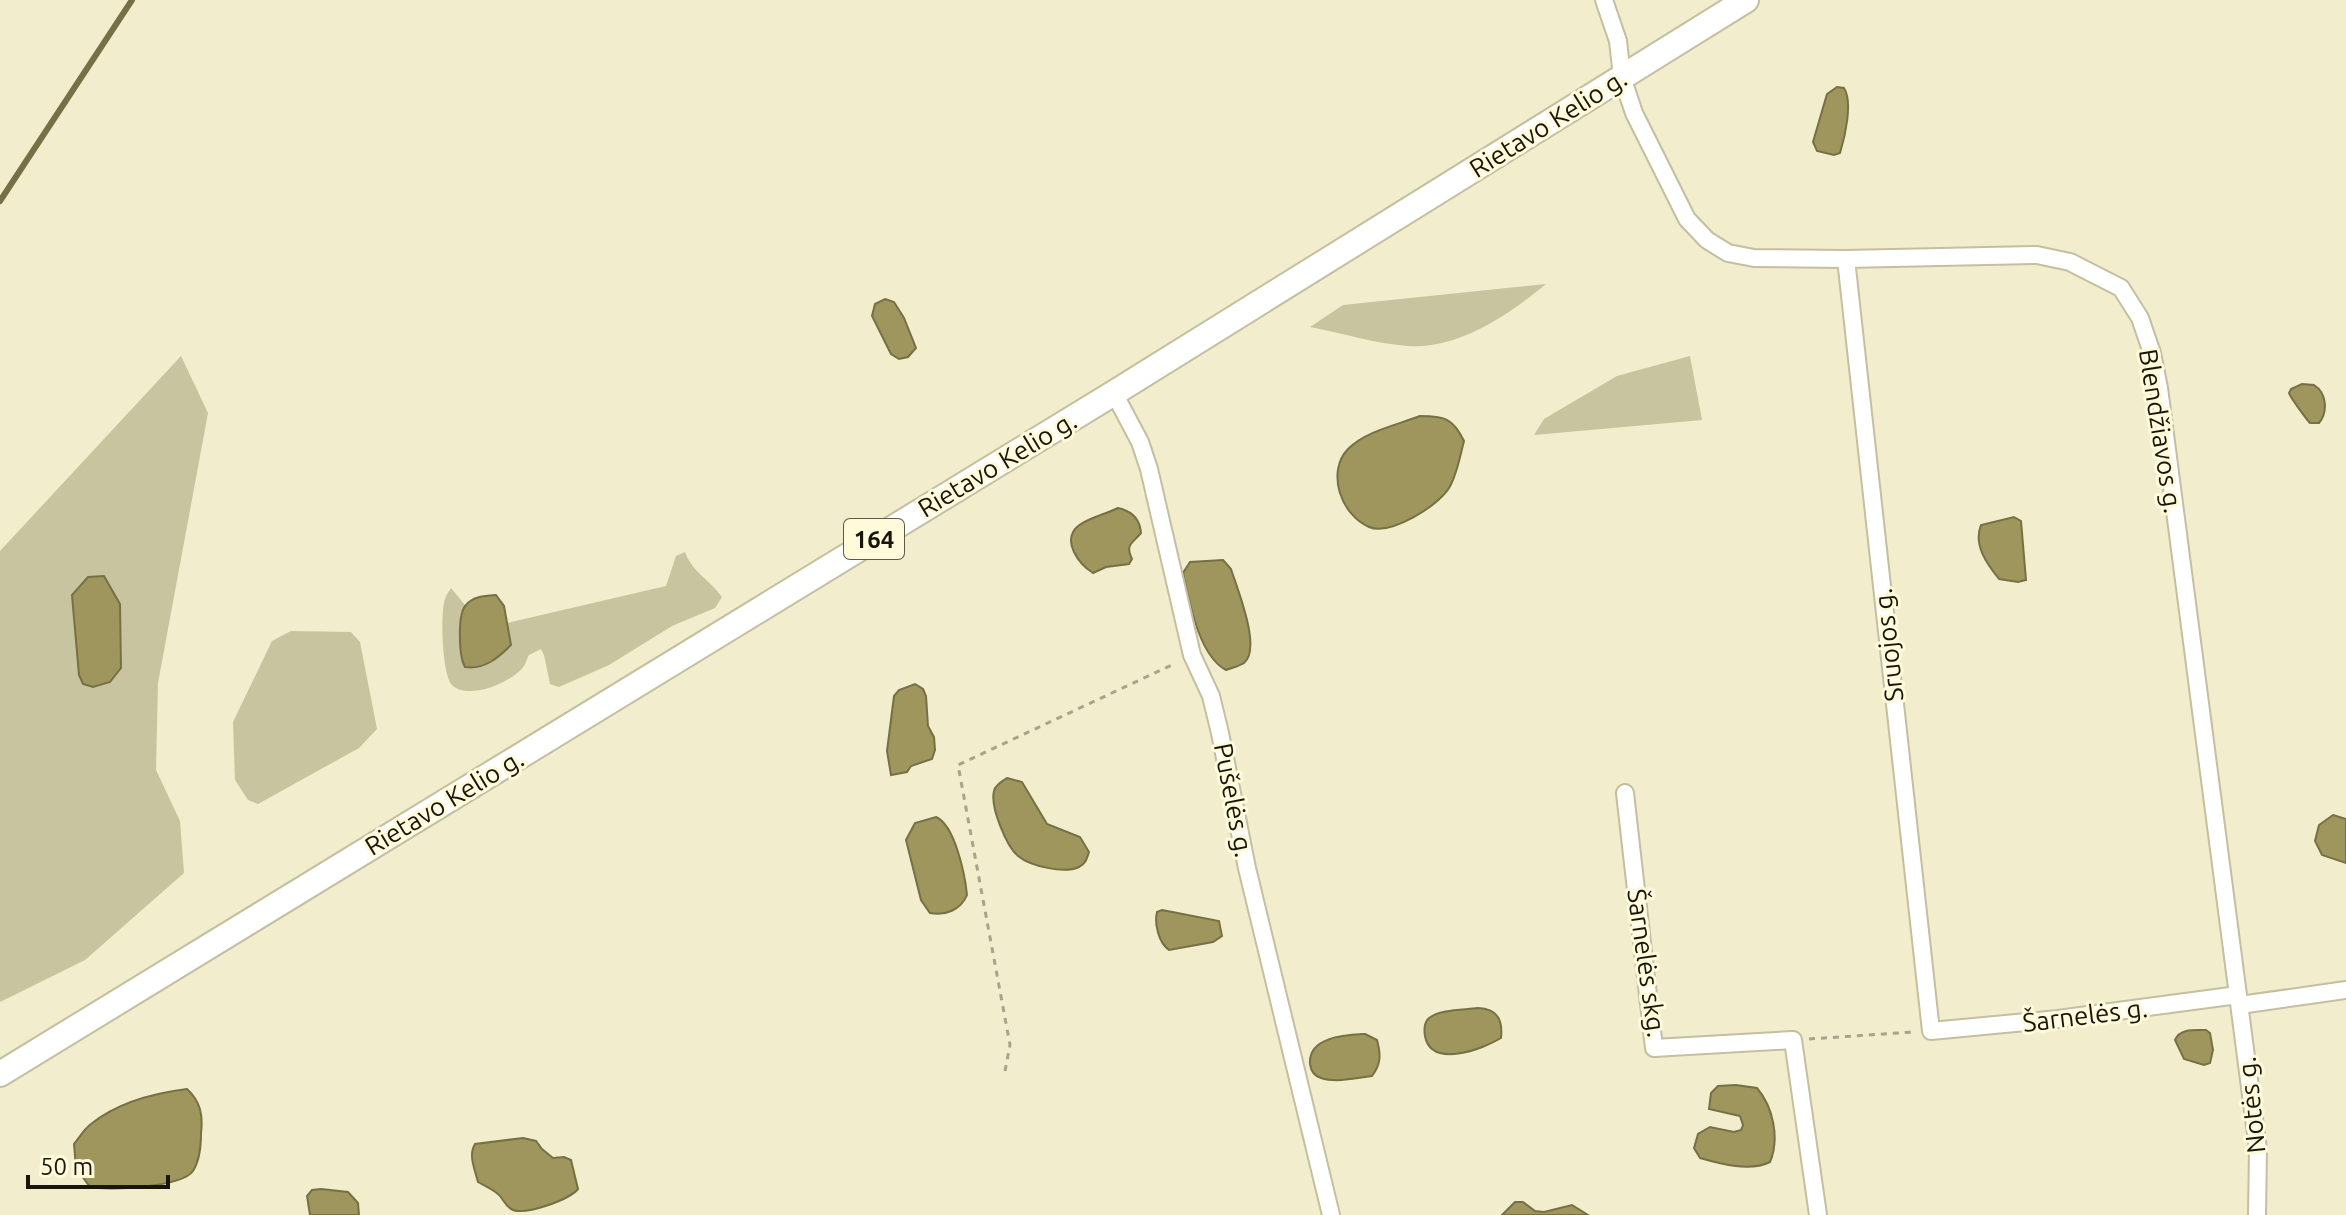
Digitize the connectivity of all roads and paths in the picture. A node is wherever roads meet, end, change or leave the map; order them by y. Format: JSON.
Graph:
{"nodes":[{"id":1,"x":1604,"y":0,"type":"edge"},
{"id":2,"x":1746,"y":0,"type":"edge"},
{"id":3,"x":1622,"y":77,"type":"junction"},
{"id":4,"x":1846,"y":259,"type":"junction"},
{"id":5,"x":1114,"y":393,"type":"junction"},
{"id":6,"x":1192,"y":655,"type":"junction"},
{"id":7,"x":1625,"y":793,"type":"dead end"},
{"id":8,"x":2346,"y":990,"type":"edge"},
{"id":9,"x":2239,"y":1000,"type":"junction"},
{"id":10,"x":1931,"y":1031,"type":"junction"},
{"id":11,"x":1793,"y":1040,"type":"junction"},
{"id":12,"x":1005,"y":1071,"type":"dead end"},
{"id":13,"x":0,"y":1074,"type":"edge"},
{"id":14,"x":1331,"y":1215,"type":"edge"},
{"id":15,"x":1818,"y":1215,"type":"edge"},
{"id":16,"x":2257,"y":1215,"type":"edge"}],
"edges":[{"from":1,"to":3,"type":"street","name":"Blendžiavos g."},
{"from":2,"to":3,"type":"main road","name":"Rietavo Kelio g.","number":"164"},
{"from":3,"to":4,"type":"street","name":"Blendžiavos g."},
{"from":3,"to":5,"type":"main road","name":"Rietavo Kelio g.","number":"164"},
{"from":4,"to":9,"type":"street","name":"Blendžiavos g."},
{"from":4,"to":10,"type":"street","name":"Sruojos g."},
{"from":5,"to":6,"type":"street","name":"Pušelės g."},
{"from":5,"to":13,"type":"main road","name":"Rietavo Kelio g.","number":"164"},
{"from":6,"to":12,"type":"path"},
{"from":6,"to":14,"type":"street","name":"Pušelės g."},
{"from":7,"to":11,"type":"street","name":"Šarnelės skg."},
{"from":8,"to":9,"type":"street","name":"Šarnelės g."},
{"from":9,"to":10,"type":"street","name":"Šarnelės g."},
{"from":9,"to":16,"type":"street","name":"Notės g."},
{"from":10,"to":11,"type":"path"},
{"from":11,"to":15,"type":"street"}]}
